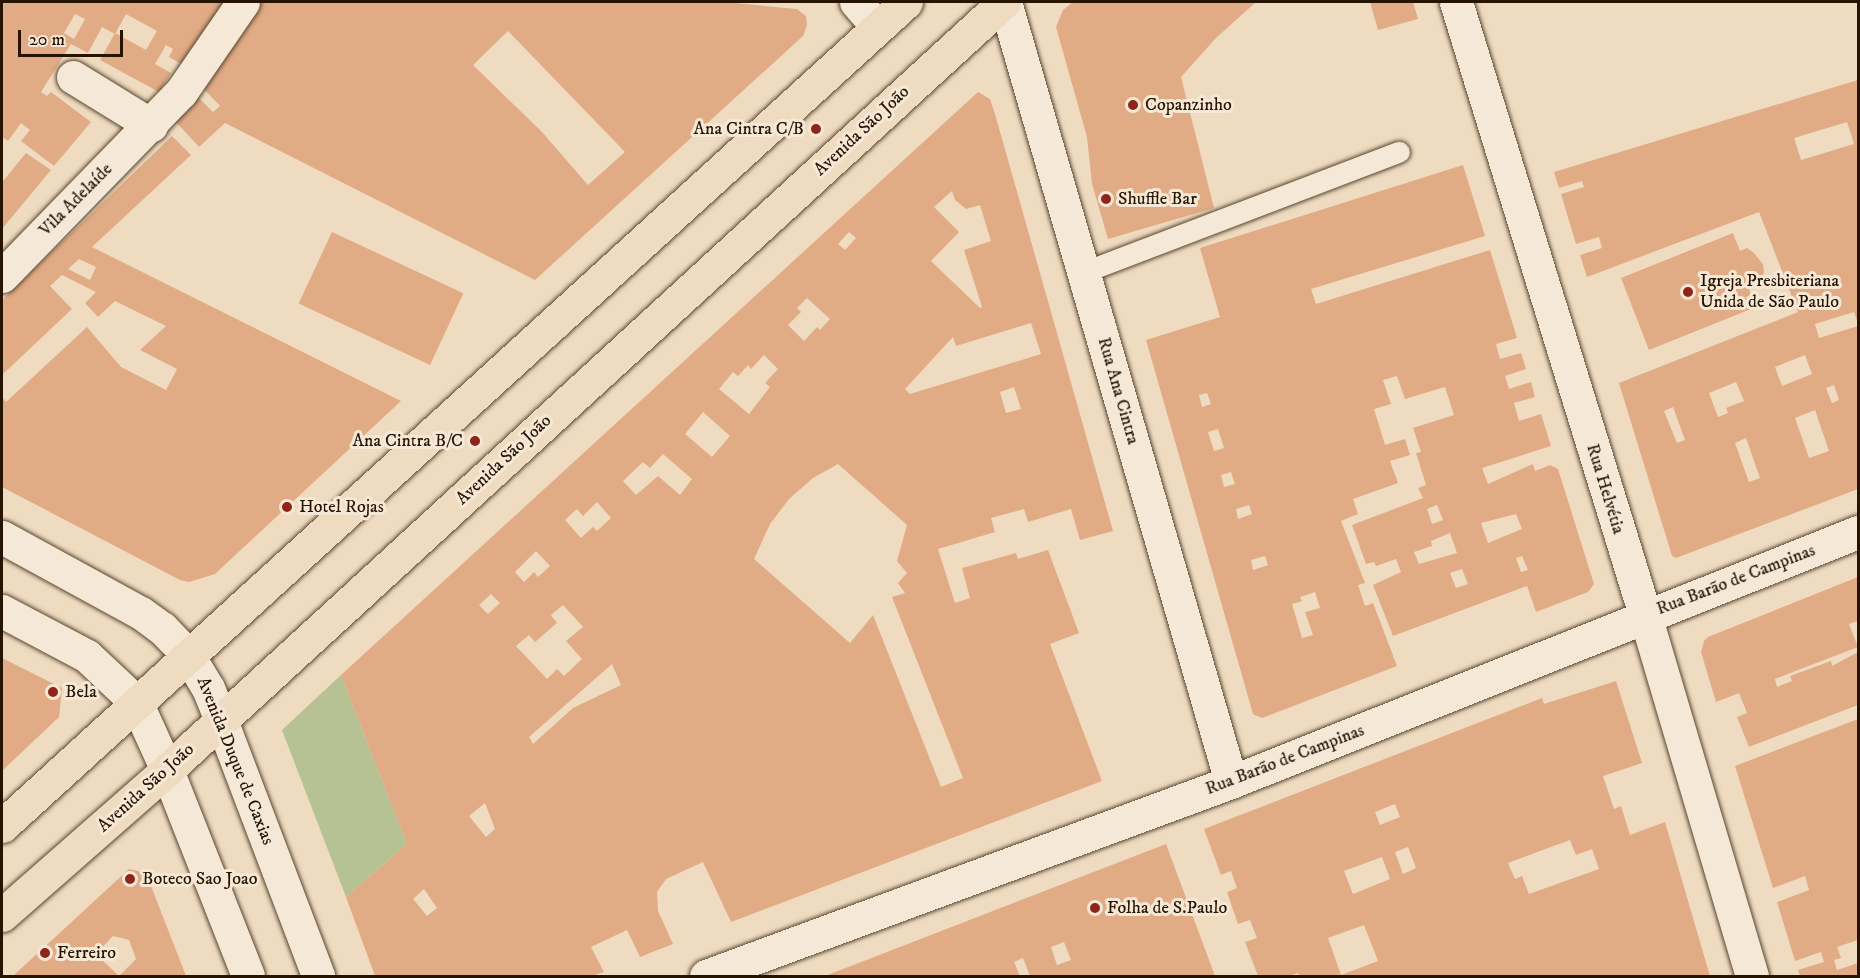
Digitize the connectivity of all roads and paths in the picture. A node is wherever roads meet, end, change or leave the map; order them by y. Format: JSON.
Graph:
{"nodes":[{"id":1,"x":243,"y":2,"type":"edge"},
{"id":2,"x":856,"y":2,"type":"edge"},
{"id":3,"x":906,"y":2,"type":"edge"},
{"id":4,"x":1005,"y":2,"type":"edge"},
{"id":5,"x":1456,"y":2,"type":"edge"},
{"id":6,"x":878,"y":27,"type":"junction"},
{"id":7,"x":73,"y":77,"type":"dead end"},
{"id":8,"x":151,"y":125,"type":"junction"},
{"id":9,"x":1399,"y":152,"type":"dead end"},
{"id":10,"x":1084,"y":272,"type":"junction"},
{"id":11,"x":2,"y":276,"type":"edge"},
{"id":12,"x":1858,"y":532,"type":"edge"},
{"id":13,"x":2,"y":537,"type":"edge"},
{"id":14,"x":2,"y":611,"type":"edge"},
{"id":15,"x":1645,"y":615,"type":"junction"},
{"id":16,"x":188,"y":655,"type":"junction"},
{"id":17,"x":136,"y":702,"type":"junction"},
{"id":18,"x":221,"y":720,"type":"junction"},
{"id":19,"x":167,"y":770,"type":"junction"},
{"id":20,"x":1231,"y":782,"type":"junction"},
{"id":21,"x":2,"y":826,"type":"edge"},
{"id":22,"x":2,"y":915,"type":"edge"},
{"id":23,"x":248,"y":976,"type":"edge"},
{"id":24,"x":318,"y":976,"type":"edge"},
{"id":25,"x":706,"y":976,"type":"edge"},
{"id":26,"x":1752,"y":976,"type":"edge"}],
"edges":[{"from":1,"to":8,"type":"street","name":"Vila Adelaíde"},
{"from":2,"to":6,"type":"street"},
{"from":3,"to":6,"type":"main road"},
{"from":4,"to":10,"type":"street","name":"Rua Ana Cintra"},
{"from":4,"to":18,"type":"main road","name":"Avenida São João"},
{"from":5,"to":15,"type":"street","name":"Rua Helvétia"},
{"from":6,"to":16,"type":"main road"},
{"from":7,"to":8,"type":"street"},
{"from":8,"to":11,"type":"street","name":"Vila Adelaíde"},
{"from":9,"to":10,"type":"lane"},
{"from":10,"to":20,"type":"street","name":"Rua Ana Cintra"},
{"from":12,"to":15,"type":"street","name":"Rua Barão de Campinas"},
{"from":13,"to":16,"type":"street","name":"Avenida Duque de Caxias"},
{"from":14,"to":17,"type":"street"},
{"from":15,"to":20,"type":"street","name":"Rua Barão de Campinas"},
{"from":15,"to":26,"type":"street","name":"Rua Helvétia"},
{"from":16,"to":17,"type":"main road"},
{"from":16,"to":18,"type":"street","name":"Avenida Duque de Caxias"},
{"from":17,"to":19,"type":"street"},
{"from":17,"to":21,"type":"main road"},
{"from":18,"to":19,"type":"main road","name":"Avenida São João"},
{"from":18,"to":24,"type":"street","name":"Avenida Duque de Caxias"},
{"from":19,"to":22,"type":"main road","name":"Avenida São João"},
{"from":19,"to":23,"type":"street"},
{"from":20,"to":25,"type":"street","name":"Rua Barão de Campinas"}]}
